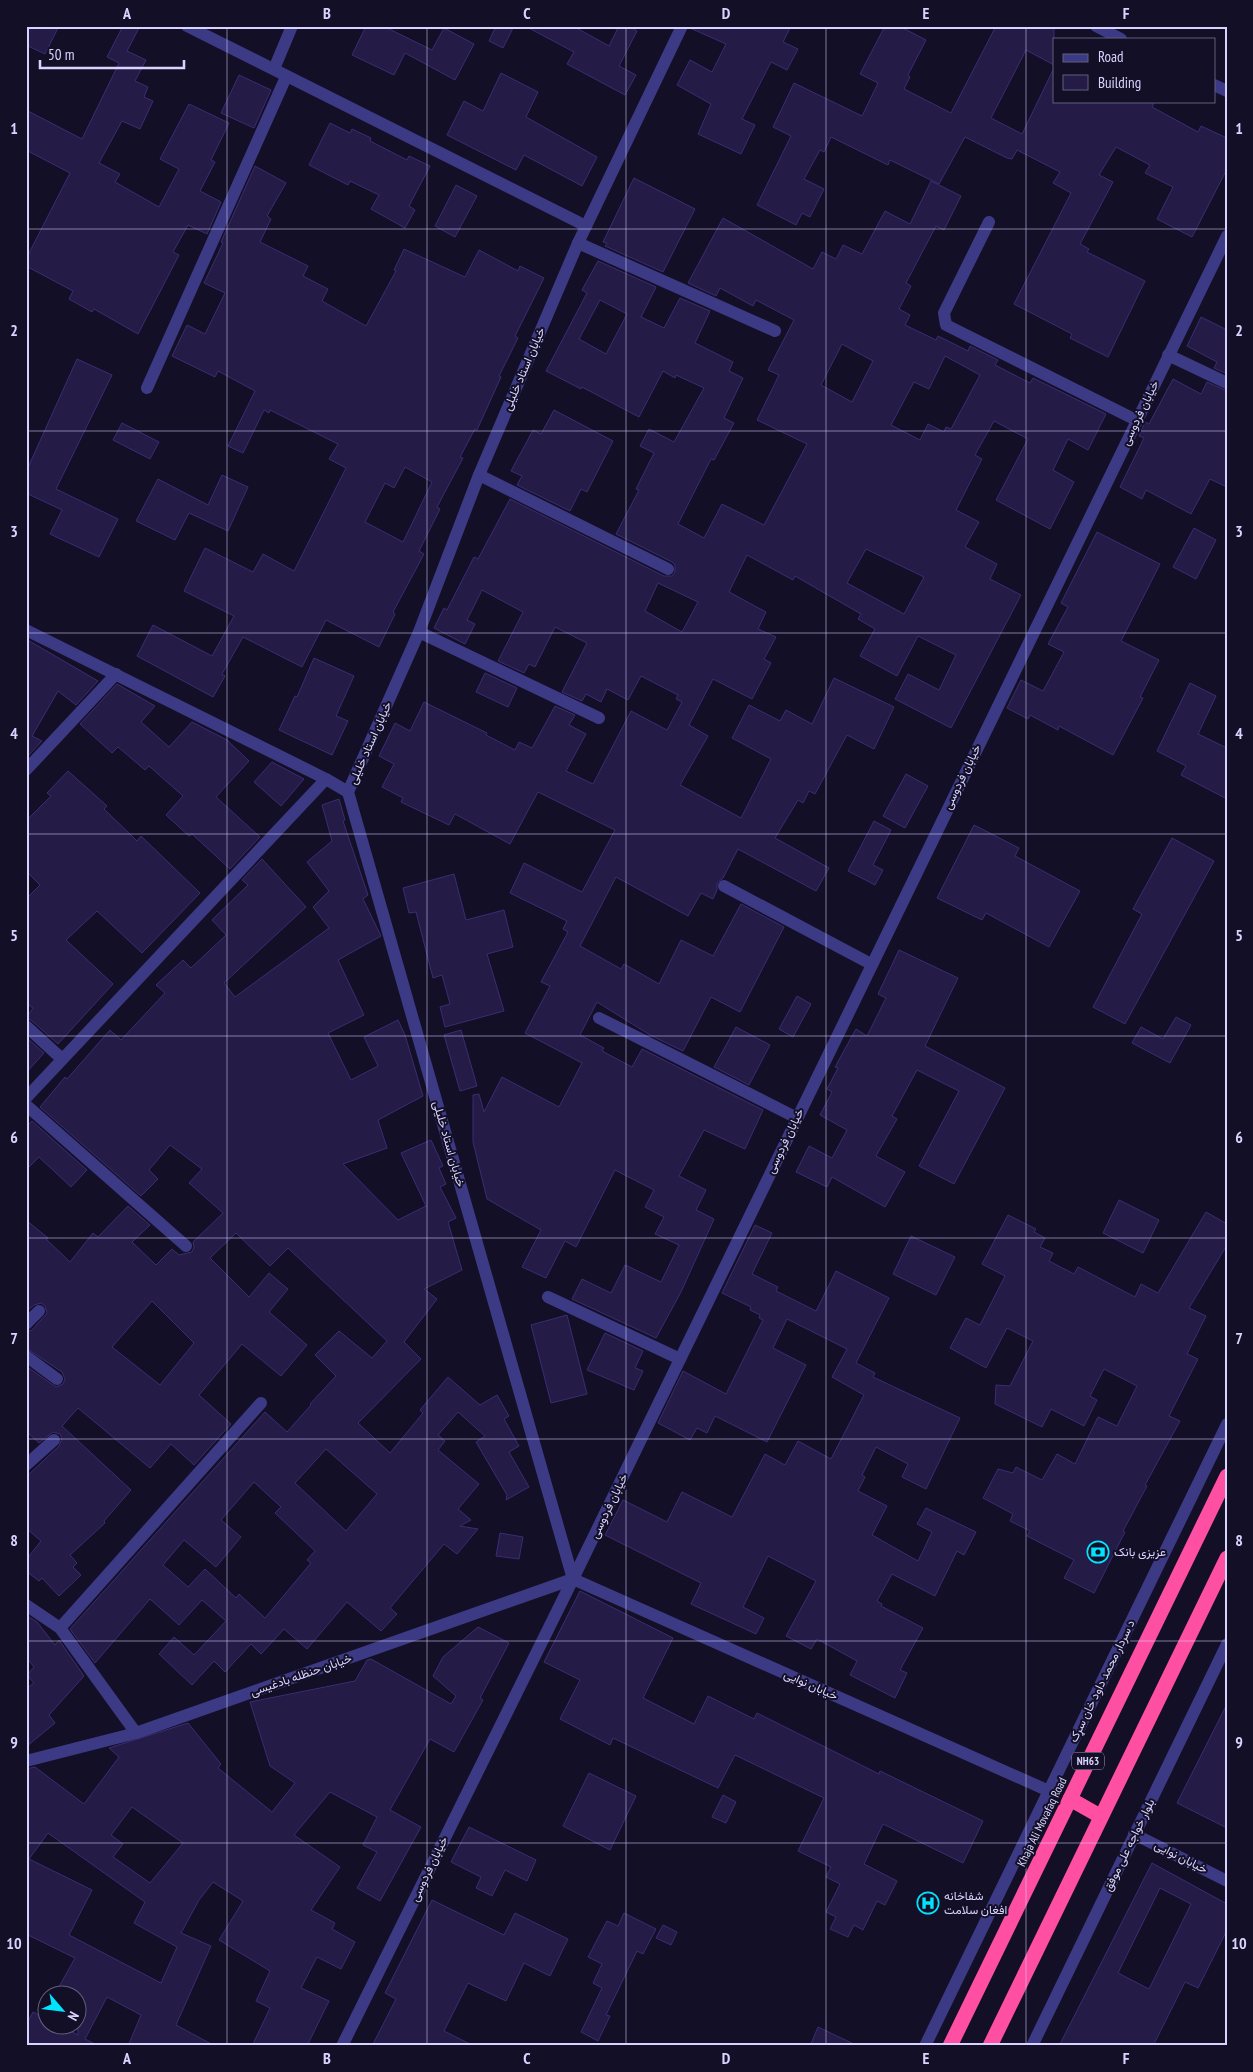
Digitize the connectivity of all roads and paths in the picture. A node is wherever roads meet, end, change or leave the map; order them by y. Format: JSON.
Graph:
{"nodes":[{"id":1,"x":187,"y":26,"type":"edge"},
{"id":2,"x":292,"y":26,"type":"edge"},
{"id":3,"x":682,"y":26,"type":"edge"},
{"id":4,"x":1096,"y":26,"type":"edge"},
{"id":5,"x":1119,"y":38,"type":"edge"},
{"id":6,"x":274,"y":69,"type":"junction"},
{"id":7,"x":286,"y":77,"type":"junction"},
{"id":8,"x":989,"y":222,"type":"dead end"},
{"id":9,"x":586,"y":226,"type":"junction"},
{"id":10,"x":1227,"y":236,"type":"edge"},
{"id":11,"x":578,"y":243,"type":"junction"},
{"id":12,"x":775,"y":331,"type":"dead end"},
{"id":13,"x":1168,"y":355,"type":"junction"},
{"id":14,"x":1227,"y":383,"type":"edge"},
{"id":15,"x":147,"y":388,"type":"dead end"},
{"id":16,"x":1136,"y":420,"type":"junction"},
{"id":17,"x":479,"y":475,"type":"junction"},
{"id":18,"x":668,"y":569,"type":"dead end"},
{"id":19,"x":26,"y":630,"type":"edge"},
{"id":20,"x":419,"y":632,"type":"junction"},
{"id":21,"x":116,"y":674,"type":"junction"},
{"id":22,"x":599,"y":718,"type":"dead end"},
{"id":23,"x":26,"y":770,"type":"edge"},
{"id":24,"x":326,"y":779,"type":"junction"},
{"id":25,"x":348,"y":792,"type":"junction"},
{"id":26,"x":724,"y":886,"type":"dead end"},
{"id":27,"x":871,"y":964,"type":"junction"},
{"id":28,"x":598,"y":1018,"type":"dead end"},
{"id":29,"x":26,"y":1026,"type":"edge"},
{"id":30,"x":62,"y":1058,"type":"junction"},
{"id":31,"x":26,"y":1098,"type":"edge"},
{"id":32,"x":26,"y":1105,"type":"edge"},
{"id":33,"x":797,"y":1118,"type":"junction"},
{"id":34,"x":186,"y":1246,"type":"dead end"},
{"id":35,"x":548,"y":1297,"type":"dead end"},
{"id":36,"x":39,"y":1310,"type":"dead end"},
{"id":37,"x":26,"y":1324,"type":"edge"},
{"id":38,"x":26,"y":1356,"type":"edge"},
{"id":39,"x":680,"y":1359,"type":"junction"},
{"id":40,"x":57,"y":1380,"type":"dead end"},
{"id":41,"x":261,"y":1403,"type":"dead end"},
{"id":42,"x":1227,"y":1424,"type":"edge"},
{"id":43,"x":54,"y":1440,"type":"dead end"},
{"id":44,"x":26,"y":1464,"type":"edge"},
{"id":45,"x":1227,"y":1476,"type":"edge"},
{"id":46,"x":1227,"y":1558,"type":"edge"},
{"id":47,"x":573,"y":1579,"type":"junction"},
{"id":48,"x":26,"y":1605,"type":"edge"},
{"id":49,"x":60,"y":1628,"type":"junction"},
{"id":50,"x":1227,"y":1644,"type":"edge"},
{"id":51,"x":136,"y":1733,"type":"junction"},
{"id":52,"x":26,"y":1761,"type":"edge"},
{"id":53,"x":1049,"y":1791,"type":"junction"},
{"id":54,"x":1070,"y":1799,"type":"junction"},
{"id":55,"x":1100,"y":1816,"type":"junction"},
{"id":56,"x":1134,"y":1834,"type":"junction"},
{"id":57,"x":1227,"y":1881,"type":"edge"},
{"id":58,"x":342,"y":2046,"type":"edge"},
{"id":59,"x":925,"y":2046,"type":"edge"},
{"id":60,"x":950,"y":2046,"type":"edge"},
{"id":61,"x":990,"y":2046,"type":"edge"},
{"id":62,"x":1032,"y":2046,"type":"edge"}],
"edges":[{"from":1,"to":6,"type":"street"},
{"from":2,"to":6,"type":"street"},
{"from":3,"to":9,"type":"street","name":"خیابان استاد خلیلی"},
{"from":4,"to":5,"type":"street"},
{"from":6,"to":7,"type":"street"},
{"from":7,"to":9,"type":"street"},
{"from":7,"to":15,"type":"street"},
{"from":8,"to":16,"type":"street"},
{"from":9,"to":11,"type":"street","name":"خیابان استاد خلیلی"},
{"from":10,"to":13,"type":"street","name":"خیابان فردوسی"},
{"from":11,"to":12,"type":"street"},
{"from":11,"to":17,"type":"street","name":"خیابان استاد خلیلی"},
{"from":13,"to":14,"type":"street"},
{"from":13,"to":16,"type":"street","name":"خیابان فردوسی"},
{"from":16,"to":27,"type":"street","name":"خیابان فردوسی"},
{"from":17,"to":18,"type":"street"},
{"from":17,"to":20,"type":"street","name":"خیابان استاد خلیلی"},
{"from":19,"to":21,"type":"street"},
{"from":20,"to":22,"type":"street"},
{"from":20,"to":25,"type":"street","name":"خیابان استاد خلیلی"},
{"from":21,"to":23,"type":"street"},
{"from":21,"to":24,"type":"street"},
{"from":24,"to":25,"type":"street"},
{"from":24,"to":30,"type":"street"},
{"from":25,"to":47,"type":"street","name":"خیابان استاد خلیلی"},
{"from":26,"to":27,"type":"street"},
{"from":27,"to":33,"type":"street","name":"خیابان فردوسی"},
{"from":28,"to":33,"type":"street"},
{"from":29,"to":30,"type":"street"},
{"from":30,"to":31,"type":"street"},
{"from":32,"to":34,"type":"street"},
{"from":33,"to":39,"type":"street","name":"خیابان فردوسی"},
{"from":35,"to":39,"type":"street"},
{"from":36,"to":37,"type":"street"},
{"from":38,"to":40,"type":"street"},
{"from":39,"to":47,"type":"street","name":"خیابان فردوسی"},
{"from":41,"to":49,"type":"street"},
{"from":42,"to":53,"type":"street","name":"د سردار محمد داود خان سړک"},
{"from":43,"to":44,"type":"street"},
{"from":45,"to":54,"type":"highway","name":"Khaja Ali Movafaq Road","number":"NH63"},
{"from":46,"to":55,"type":"highway","number":"NH63"},
{"from":47,"to":51,"type":"street","name":"خیابان حنظله بادغیسی"},
{"from":47,"to":53,"type":"street","name":"خیابان نوایی"},
{"from":47,"to":58,"type":"street","name":"خیابان فردوسی"},
{"from":48,"to":49,"type":"street"},
{"from":49,"to":51,"type":"street"},
{"from":50,"to":56,"type":"street","name":"بلوار خواجه علی موفق"},
{"from":51,"to":52,"type":"street","name":"خیابان حنظله بادغیسی"},
{"from":53,"to":59,"type":"street","name":"د سردار محمد داود خان سړک"},
{"from":54,"to":55,"type":"highway"},
{"from":54,"to":60,"type":"highway","name":"Khaja Ali Movafaq Road","number":"NH63"},
{"from":55,"to":61,"type":"highway","number":"NH63"},
{"from":56,"to":57,"type":"street","name":"خیابان نوایی"},
{"from":56,"to":62,"type":"street","name":"بلوار خواجه علی موفق"}]}
